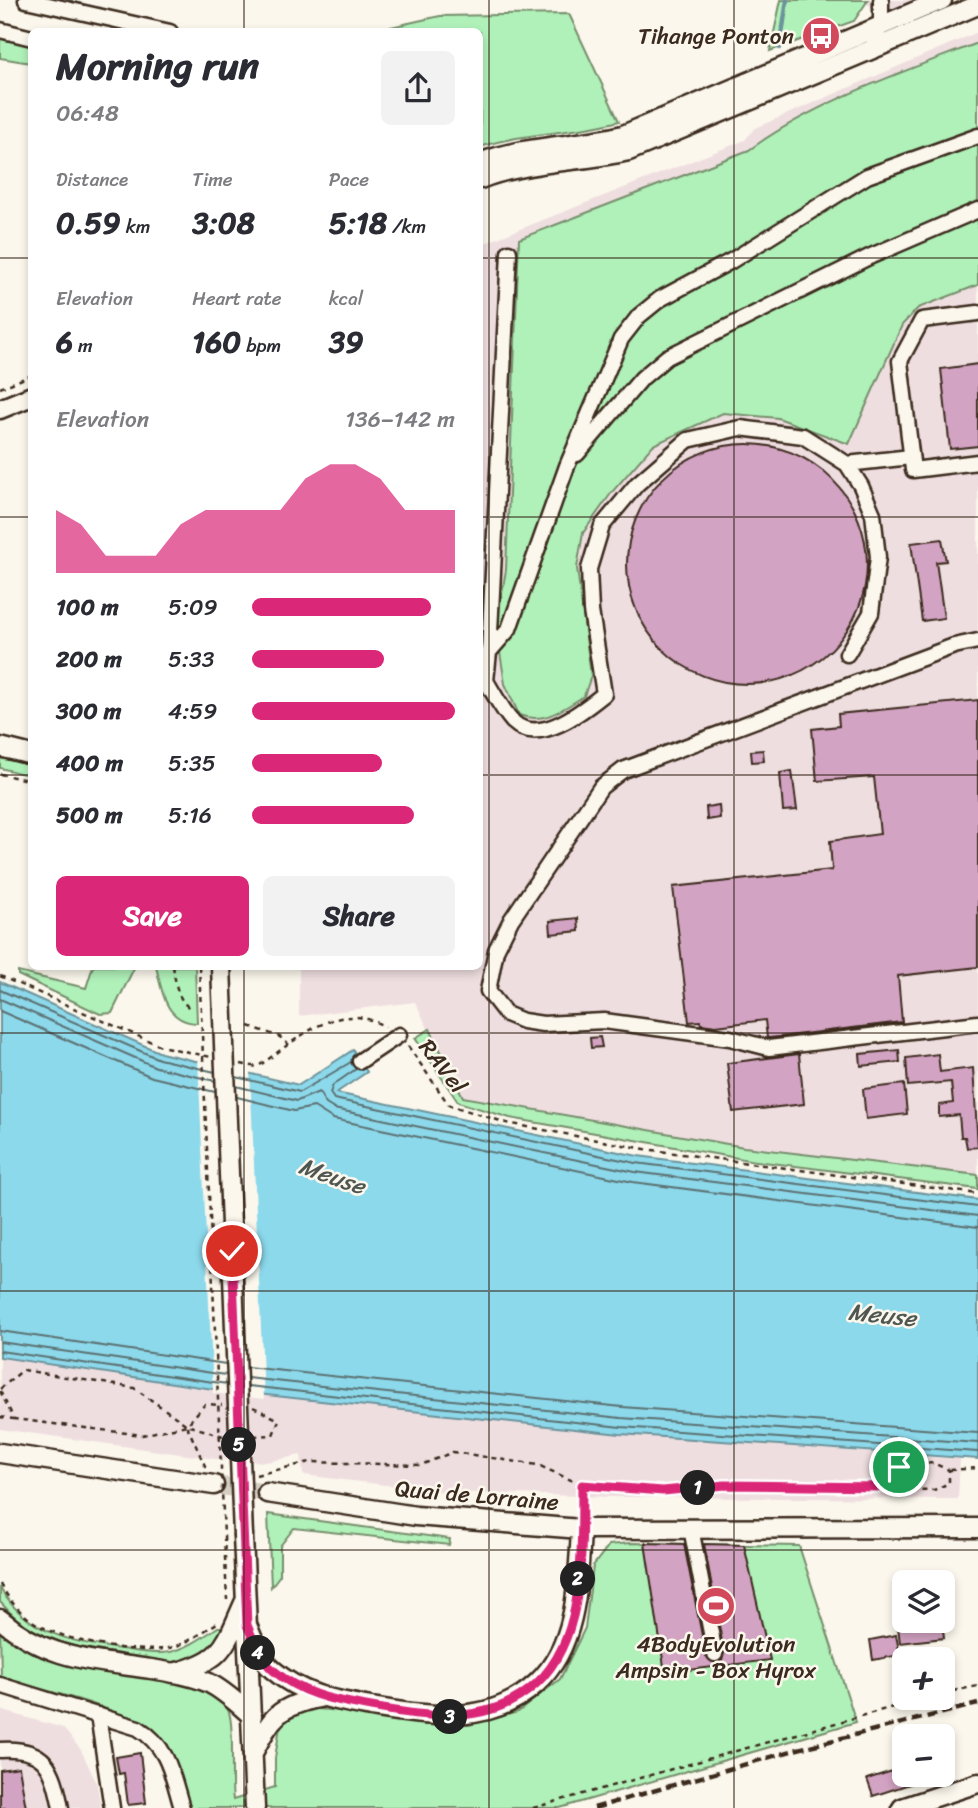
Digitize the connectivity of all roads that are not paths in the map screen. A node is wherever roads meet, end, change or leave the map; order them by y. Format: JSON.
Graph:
{"nodes":[{"id":1,"x":26,"y":0,"type":"edge"},
{"id":2,"x":881,"y":0,"type":"edge"},
{"id":3,"x":942,"y":0,"type":"edge"},
{"id":4,"x":978,"y":5,"type":"edge"},
{"id":5,"x":881,"y":25,"type":"junction"},
{"id":6,"x":152,"y":28,"type":"edge"},
{"id":7,"x":0,"y":30,"type":"edge"},
{"id":8,"x":28,"y":37,"type":"edge"},
{"id":9,"x":871,"y":50,"type":"junction"},
{"id":10,"x":978,"y":136,"type":"edge"},
{"id":11,"x":483,"y":162,"type":"edge"},
{"id":12,"x":483,"y":178,"type":"edge"},
{"id":13,"x":978,"y":210,"type":"edge"},
{"id":14,"x":509,"y":252,"type":"dead end"},
{"id":15,"x":978,"y":313,"type":"edge"},
{"id":16,"x":28,"y":398,"type":"edge"},
{"id":17,"x":0,"y":409,"type":"edge"},
{"id":18,"x":911,"y":457,"type":"junction"},
{"id":19,"x":978,"y":463,"type":"edge"},
{"id":20,"x":847,"y":464,"type":"junction"},
{"id":21,"x":567,"y":466,"type":"junction"},
{"id":22,"x":978,"y":641,"type":"edge"},
{"id":23,"x":489,"y":652,"type":"junction"},
{"id":24,"x":847,"y":654,"type":"dead end"},
{"id":25,"x":0,"y":747,"type":"edge"},
{"id":26,"x":28,"y":754,"type":"edge"},
{"id":27,"x":221,"y":970,"type":"edge"},
{"id":28,"x":978,"y":1023,"type":"edge"},
{"id":29,"x":398,"y":1035,"type":"road end"},
{"id":30,"x":360,"y":1061,"type":"dead end"},
{"id":31,"x":0,"y":1452,"type":"edge"},
{"id":32,"x":220,"y":1483,"type":"tunnel mouth"},
{"id":33,"x":267,"y":1493,"type":"tunnel mouth"},
{"id":34,"x":581,"y":1528,"type":"junction"},
{"id":35,"x":691,"y":1528,"type":"junction"},
{"id":36,"x":978,"y":1528,"type":"edge"},
{"id":37,"x":246,"y":1599,"type":"junction"},
{"id":38,"x":0,"y":1619,"type":"edge"},
{"id":39,"x":247,"y":1625,"type":"junction"},
{"id":40,"x":715,"y":1654,"type":"dead end"},
{"id":41,"x":173,"y":1673,"type":"junction"},
{"id":42,"x":0,"y":1685,"type":"edge"},
{"id":43,"x":319,"y":1698,"type":"junction"},
{"id":44,"x":98,"y":1715,"type":"junction"},
{"id":45,"x":251,"y":1716,"type":"junction"},
{"id":46,"x":0,"y":1751,"type":"edge"},
{"id":47,"x":252,"y":1755,"type":"junction"},
{"id":48,"x":978,"y":1783,"type":"edge"},
{"id":49,"x":255,"y":1802,"type":"edge"},
{"id":50,"x":61,"y":1808,"type":"edge"},
{"id":51,"x":112,"y":1808,"type":"edge"},
{"id":52,"x":181,"y":1808,"type":"edge"},
{"id":53,"x":902,"y":1808,"type":"edge"}],
"edges":[{"from":1,"to":6,"type":"street"},
{"from":2,"to":5,"type":"street"},
{"from":3,"to":5,"type":"main road"},
{"from":4,"to":9,"type":"main road"},
{"from":5,"to":9,"type":"street"},
{"from":5,"to":11,"type":"main road"},
{"from":7,"to":8,"type":"street"},
{"from":9,"to":12,"type":"main road"},
{"from":10,"to":21,"type":"street"},
{"from":13,"to":21,"type":"street"},
{"from":14,"to":23,"type":"street"},
{"from":15,"to":18,"type":"street"},
{"from":16,"to":17,"type":"main road"},
{"from":18,"to":19,"type":"street"},
{"from":18,"to":20,"type":"street"},
{"from":20,"to":23,"type":"street"},
{"from":20,"to":24,"type":"street"},
{"from":21,"to":23,"type":"street"},
{"from":22,"to":28,"type":"street"},
{"from":25,"to":26,"type":"main road"},
{"from":27,"to":37,"type":"main road","bridge":true},
{"from":29,"to":30,"type":"street"},
{"from":31,"to":32,"type":"main road"},
{"from":33,"to":34,"type":"main road","name":"Quai de Lorraine"},
{"from":34,"to":35,"type":"main road","name":"Quai de Lorraine"},
{"from":34,"to":43,"type":"main road"},
{"from":35,"to":36,"type":"main road","name":"Quai de Lorraine"},
{"from":35,"to":40,"type":"street"},
{"from":37,"to":39,"type":"main road"},
{"from":37,"to":41,"type":"main road"},
{"from":38,"to":41,"type":"main road"},
{"from":39,"to":43,"type":"main road"},
{"from":39,"to":45,"type":"main road"},
{"from":41,"to":45,"type":"main road"},
{"from":42,"to":44,"type":"street"},
{"from":43,"to":47,"type":"main road"},
{"from":44,"to":51,"type":"street"},
{"from":44,"to":52,"type":"street"},
{"from":45,"to":47,"type":"main road"},
{"from":46,"to":50,"type":"street"},
{"from":47,"to":49,"type":"main road"},
{"from":48,"to":53,"type":"main road"}]}
